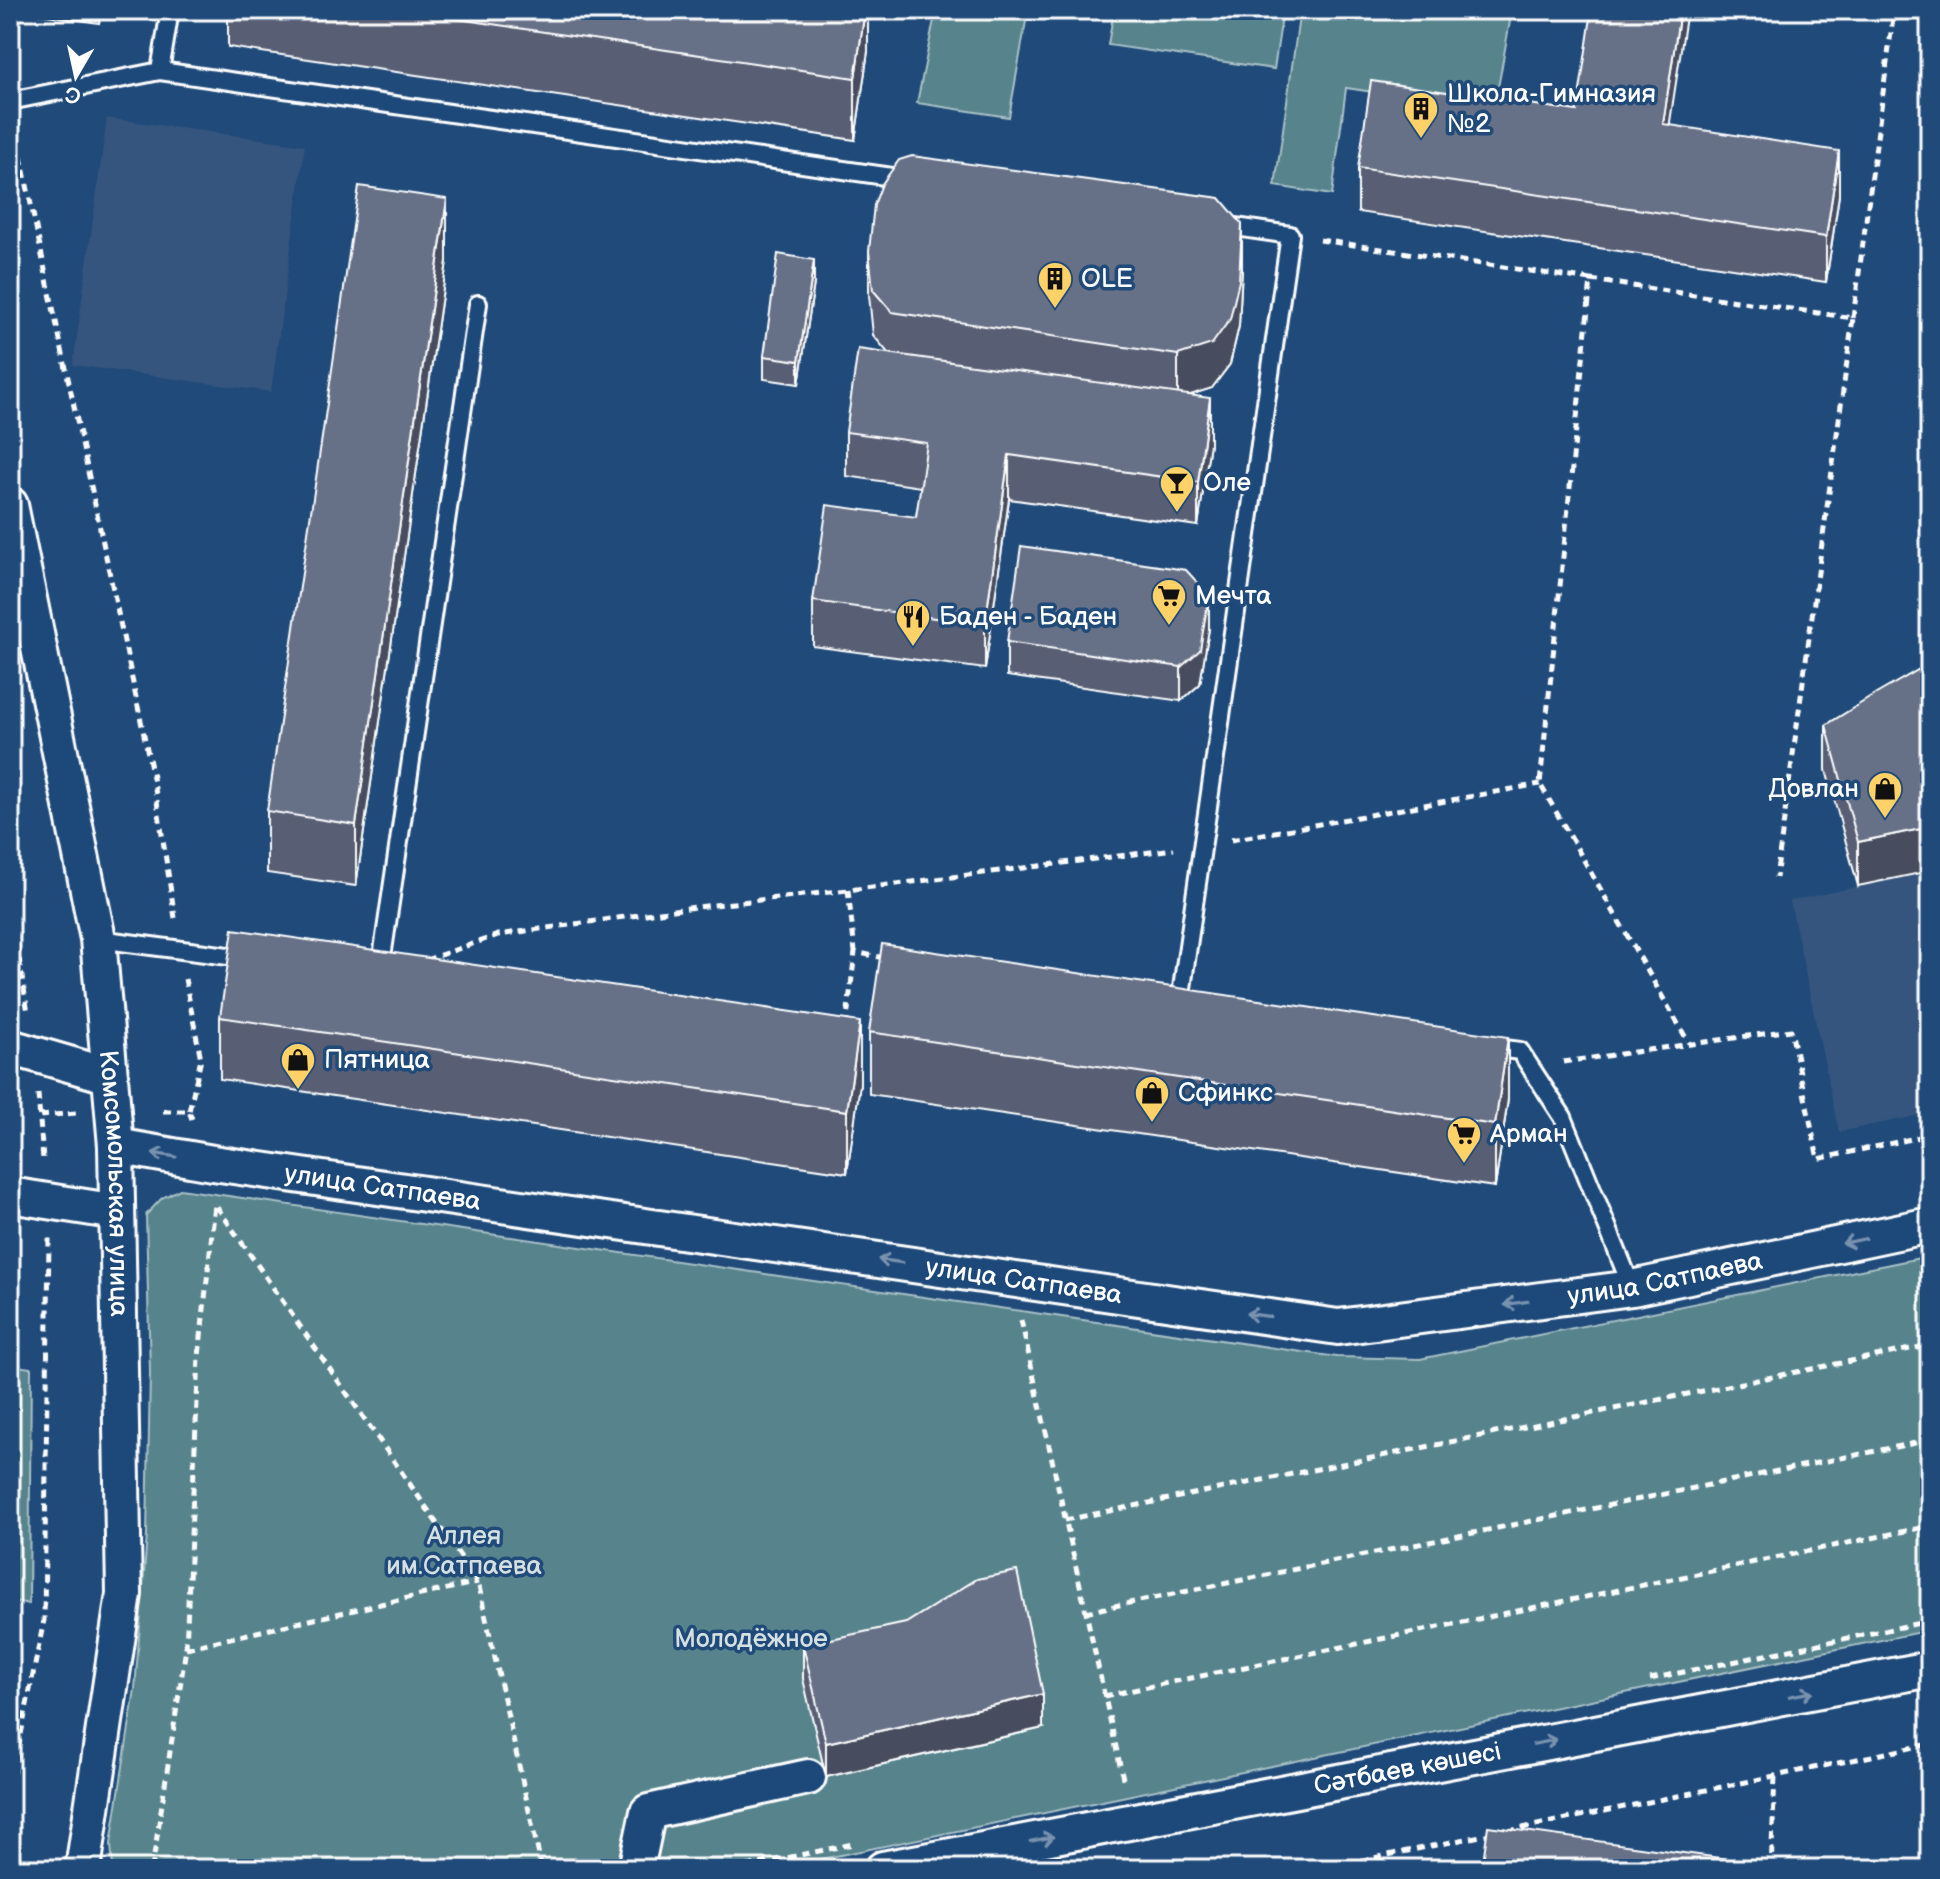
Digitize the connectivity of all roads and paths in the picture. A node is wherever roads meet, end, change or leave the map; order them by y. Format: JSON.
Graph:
{"nodes":[{"id":1,"x":170,"y":10,"type":"edge"},
{"id":2,"x":1894,"y":10,"type":"edge"},
{"id":3,"x":160,"y":71,"type":"junction"},
{"id":4,"x":10,"y":101,"type":"edge"},
{"id":5,"x":13,"y":122,"type":"dead end"},
{"id":6,"x":929,"y":183,"type":"edge"},
{"id":7,"x":1212,"y":224,"type":"edge"},
{"id":8,"x":1290,"y":235,"type":"junction"},
{"id":9,"x":1591,"y":280,"type":"junction"},
{"id":10,"x":478,"y":304,"type":"dead end"},
{"id":11,"x":1853,"y":318,"type":"junction"},
{"id":12,"x":10,"y":505,"type":"edge"},
{"id":13,"x":1540,"y":784,"type":"junction"},
{"id":14,"x":1202,"y":845,"type":"junction"},
{"id":15,"x":1776,"y":878,"type":"dead end"},
{"id":16,"x":848,"y":890,"type":"junction"},
{"id":17,"x":10,"y":904,"type":"edge"},
{"id":18,"x":98,"y":939,"type":"junction"},
{"id":19,"x":179,"y":950,"type":"junction"},
{"id":20,"x":855,"y":952,"type":"junction"},
{"id":21,"x":892,"y":960,"type":"edge"},
{"id":22,"x":272,"y":962,"type":"edge"},
{"id":23,"x":380,"y":976,"type":"joint"},
{"id":24,"x":1180,"y":1002,"type":"edge"},
{"id":25,"x":845,"y":1040,"type":"edge"},
{"id":26,"x":1689,"y":1043,"type":"junction"},
{"id":27,"x":1474,"y":1045,"type":"edge"},
{"id":28,"x":22,"y":1051,"type":"edge"},
{"id":29,"x":1530,"y":1067,"type":"junction"},
{"id":30,"x":110,"y":1076,"type":"junction"},
{"id":31,"x":189,"y":1111,"type":"dead end"},
{"id":32,"x":1930,"y":1135,"type":"edge"},
{"id":33,"x":116,"y":1146,"type":"junction"},
{"id":34,"x":10,"y":1195,"type":"edge"},
{"id":35,"x":47,"y":1201,"type":"junction"},
{"id":36,"x":117,"y":1212,"type":"junction"},
{"id":37,"x":1930,"y":1225,"type":"edge"},
{"id":38,"x":1632,"y":1288,"type":"junction"},
{"id":39,"x":1021,"y":1320,"type":"dead end"},
{"id":40,"x":1930,"y":1345,"type":"edge"},
{"id":41,"x":1930,"y":1440,"type":"edge"},
{"id":42,"x":1065,"y":1520,"type":"junction"},
{"id":43,"x":1930,"y":1526,"type":"edge"},
{"id":44,"x":478,"y":1582,"type":"junction"},
{"id":45,"x":1085,"y":1612,"type":"junction"},
{"id":46,"x":186,"y":1648,"type":"junction"},
{"id":47,"x":1930,"y":1669,"type":"edge"},
{"id":48,"x":1104,"y":1696,"type":"junction"},
{"id":49,"x":1930,"y":1744,"type":"edge"},
{"id":50,"x":1775,"y":1776,"type":"junction"},
{"id":51,"x":808,"y":1777,"type":"dead end"},
{"id":52,"x":1125,"y":1788,"type":"dead end"},
{"id":53,"x":10,"y":1789,"type":"edge"},
{"id":54,"x":83,"y":1869,"type":"edge"},
{"id":55,"x":152,"y":1869,"type":"edge"},
{"id":56,"x":542,"y":1869,"type":"edge"},
{"id":57,"x":636,"y":1869,"type":"edge"},
{"id":58,"x":883,"y":1869,"type":"edge"},
{"id":59,"x":1320,"y":1869,"type":"edge"},
{"id":60,"x":1771,"y":1869,"type":"edge"}],
"edges":[{"from":1,"to":3,"type":"lane"},
{"from":2,"to":11,"type":"path"},
{"from":3,"to":4,"type":"lane"},
{"from":3,"to":6,"type":"lane"},
{"from":5,"to":19,"type":"path"},
{"from":7,"to":8,"type":"lane"},
{"from":8,"to":9,"type":"path"},
{"from":8,"to":14,"type":"lane"},
{"from":9,"to":11,"type":"path"},
{"from":9,"to":13,"type":"path"},
{"from":10,"to":23,"type":"lane"},
{"from":11,"to":15,"type":"path"},
{"from":12,"to":18,"type":"street","name":"Комсомольская улица"},
{"from":13,"to":14,"type":"path"},
{"from":13,"to":26,"type":"path"},
{"from":14,"to":16,"type":"path"},
{"from":14,"to":24,"type":"lane"},
{"from":16,"to":20,"type":"path"},
{"from":16,"to":23,"type":"path"},
{"from":17,"to":28,"type":"path"},
{"from":18,"to":19,"type":"lane"},
{"from":18,"to":30,"type":"street","name":"Комсомольская улица"},
{"from":19,"to":22,"type":"lane"},
{"from":19,"to":31,"type":"path"},
{"from":20,"to":21,"type":"path"},
{"from":20,"to":25,"type":"path"},
{"from":26,"to":29,"type":"path"},
{"from":26,"to":32,"type":"path"},
{"from":27,"to":29,"type":"lane"},
{"from":28,"to":30,"type":"street"},
{"from":28,"to":35,"type":"path"},
{"from":29,"to":38,"type":"lane"},
{"from":30,"to":33,"type":"street","name":"Комсомольская улица"},
{"from":33,"to":36,"type":"street","name":"Комсомольская улица"},
{"from":38,"to":33,"type":"street","name":"улица Сатпаева","one_way":true},
{"from":34,"to":35,"type":"street"},
{"from":35,"to":36,"type":"street"},
{"from":35,"to":53,"type":"path"},
{"from":36,"to":54,"type":"street","name":"Комсомольская улица"},
{"from":37,"to":38,"type":"street","name":"улица Сатпаева","one_way":true},
{"from":39,"to":42,"type":"path"},
{"from":40,"to":42,"type":"path"},
{"from":41,"to":45,"type":"path"},
{"from":42,"to":45,"type":"path"},
{"from":43,"to":48,"type":"path"},
{"from":44,"to":46,"type":"path"},
{"from":44,"to":46,"type":"path"},
{"from":44,"to":56,"type":"path"},
{"from":45,"to":48,"type":"path"},
{"from":46,"to":55,"type":"path"},
{"from":58,"to":47,"type":"street","name":"Сәтбаев көшесі","one_way":true},
{"from":48,"to":52,"type":"path"},
{"from":49,"to":50,"type":"path"},
{"from":50,"to":59,"type":"path"},
{"from":50,"to":60,"type":"path"},
{"from":51,"to":57,"type":"street"}]}
